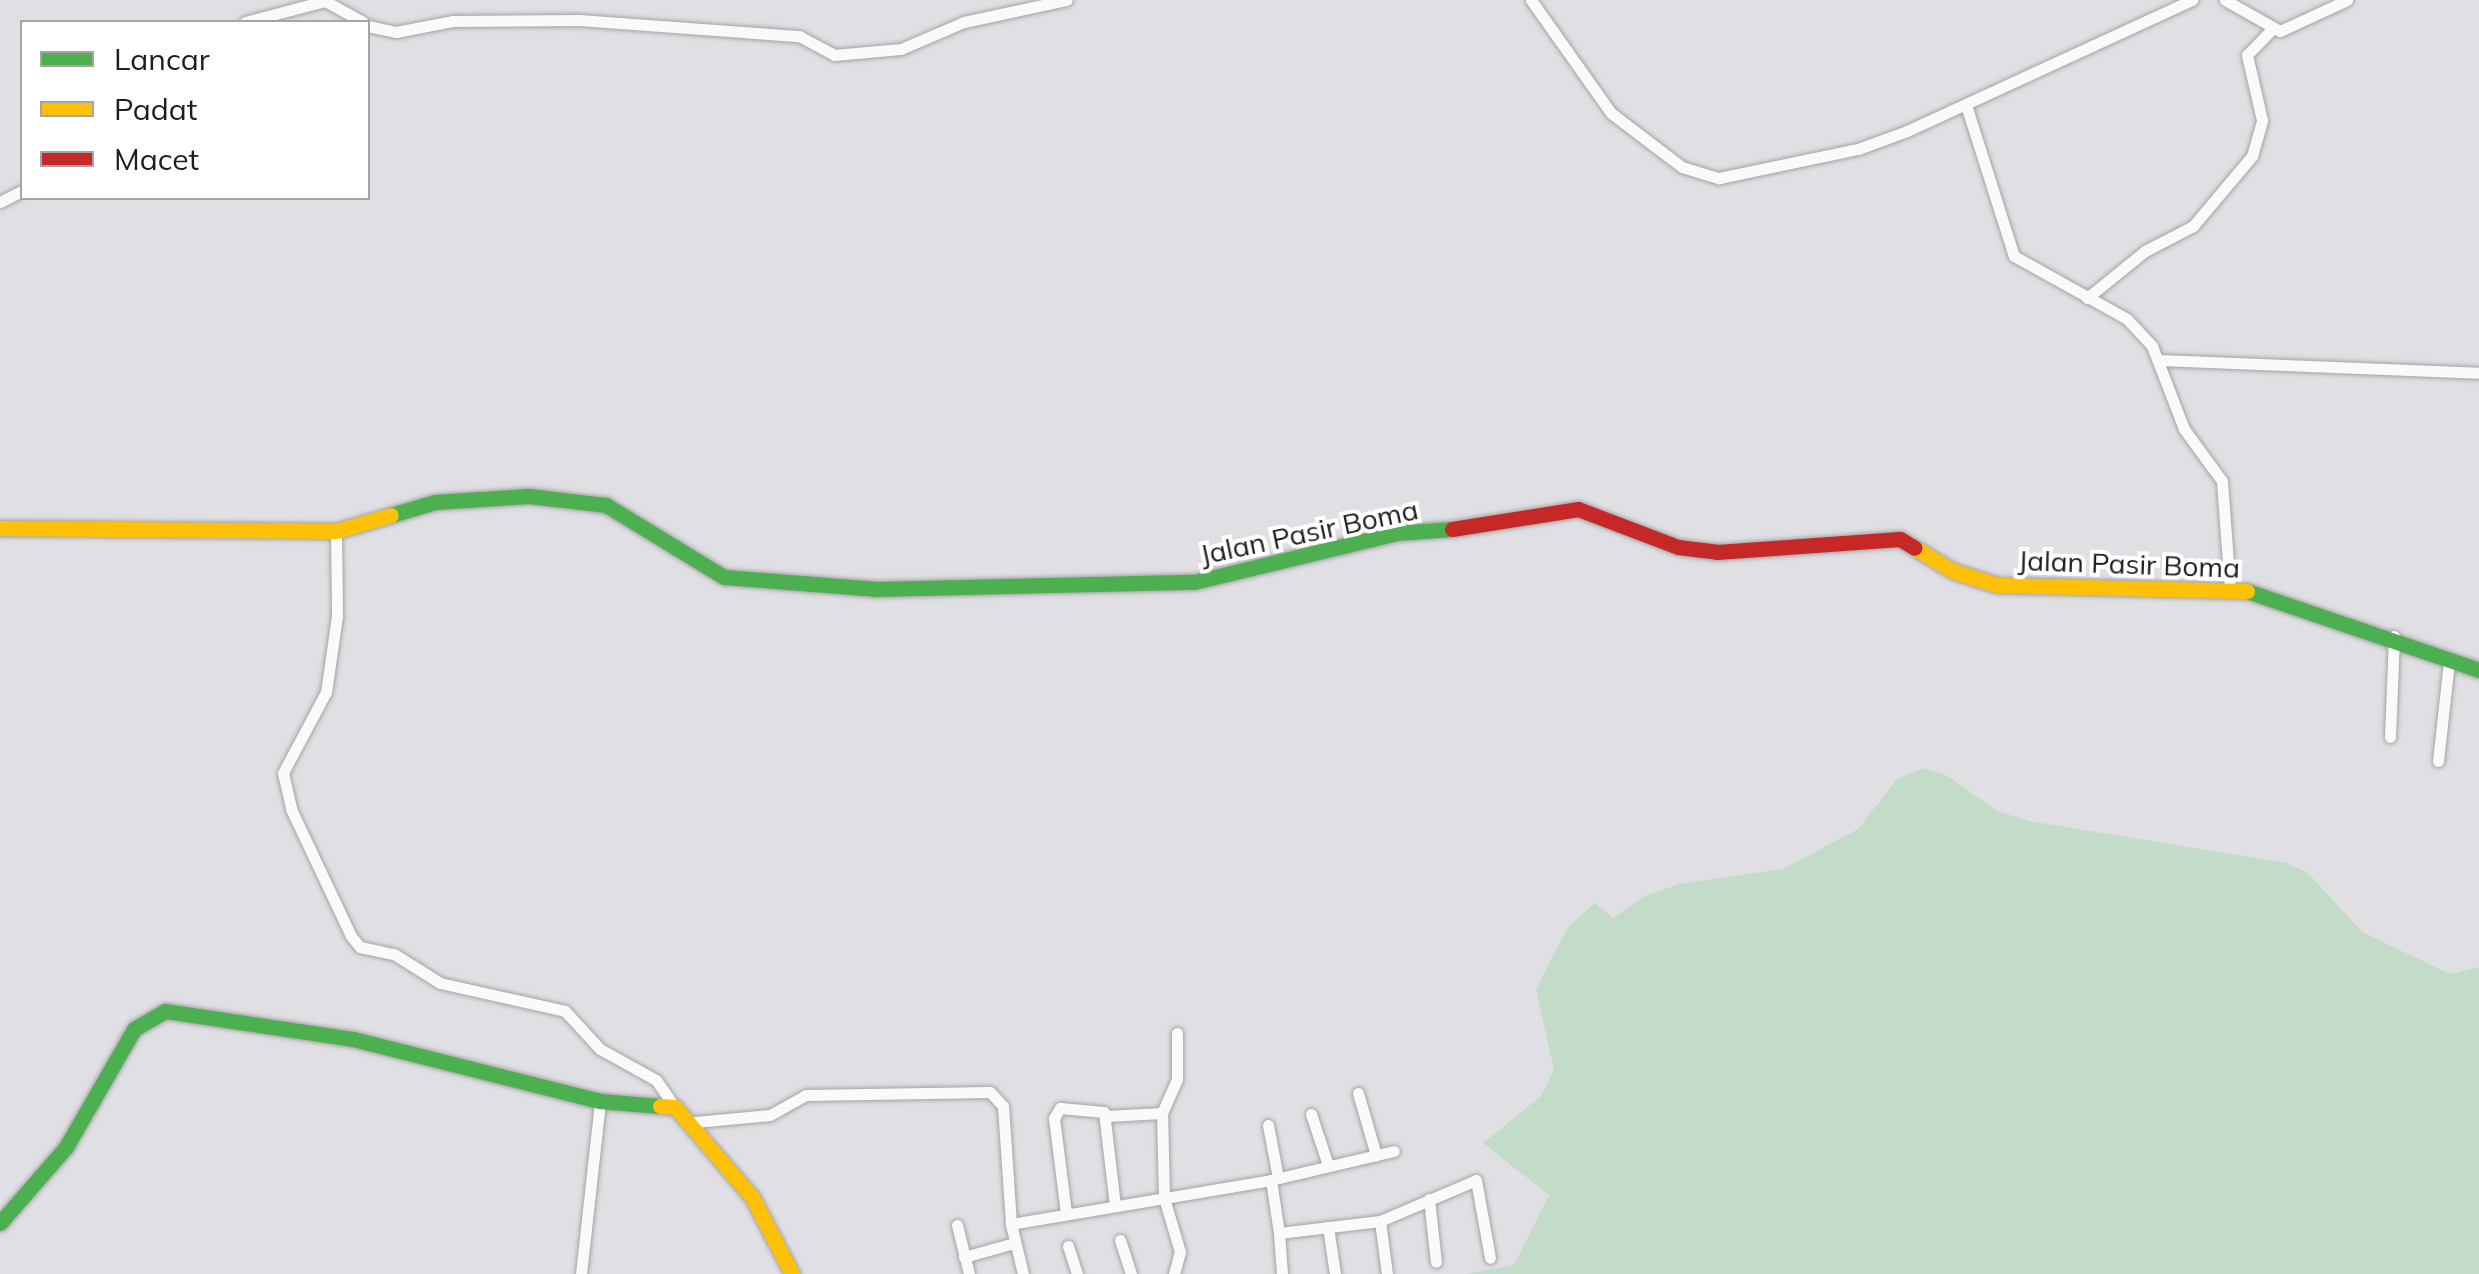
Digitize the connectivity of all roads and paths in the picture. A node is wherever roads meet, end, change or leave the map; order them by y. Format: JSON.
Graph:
{"nodes":[{"id":1,"x":1067,"y":0,"type":"edge"},
{"id":2,"x":1531,"y":0,"type":"edge"},
{"id":3,"x":2192,"y":0,"type":"edge"},
{"id":4,"x":2225,"y":0,"type":"edge"},
{"id":5,"x":2347,"y":0,"type":"edge"},
{"id":6,"x":252,"y":20,"type":"edge"},
{"id":7,"x":358,"y":20,"type":"edge"},
{"id":8,"x":370,"y":25,"type":"edge"},
{"id":9,"x":2272,"y":29,"type":"junction"},
{"id":10,"x":1966,"y":104,"type":"junction"},
{"id":11,"x":2087,"y":298,"type":"junction"},
{"id":12,"x":2159,"y":360,"type":"junction"},
{"id":13,"x":2479,"y":373,"type":"edge"},
{"id":14,"x":0,"y":528,"type":"edge"},
{"id":15,"x":336,"y":530,"type":"junction"},
{"id":16,"x":2230,"y":590,"type":"junction"},
{"id":17,"x":2394,"y":636,"type":"junction"},
{"id":18,"x":2449,"y":661,"type":"junction"},
{"id":19,"x":2479,"y":670,"type":"edge"},
{"id":20,"x":2390,"y":737,"type":"dead end"},
{"id":21,"x":2438,"y":761,"type":"dead end"},
{"id":22,"x":1177,"y":1033,"type":"dead end"},
{"id":23,"x":1358,"y":1093,"type":"dead end"},
{"id":24,"x":600,"y":1102,"type":"junction"},
{"id":25,"x":675,"y":1106,"type":"junction"},
{"id":26,"x":1162,"y":1113,"type":"junction"},
{"id":27,"x":1311,"y":1114,"type":"dead end"},
{"id":28,"x":1106,"y":1116,"type":"junction"},
{"id":29,"x":695,"y":1122,"type":"junction"},
{"id":30,"x":1268,"y":1126,"type":"dead end"},
{"id":31,"x":1394,"y":1151,"type":"dead end"},
{"id":32,"x":1376,"y":1155,"type":"junction"},
{"id":33,"x":1328,"y":1165,"type":"junction"},
{"id":34,"x":1274,"y":1179,"type":"junction"},
{"id":35,"x":1164,"y":1198,"type":"junction"},
{"id":36,"x":1429,"y":1199,"type":"junction"},
{"id":37,"x":1115,"y":1204,"type":"junction"},
{"id":38,"x":1066,"y":1212,"type":"junction"},
{"id":39,"x":1380,"y":1220,"type":"junction"},
{"id":40,"x":0,"y":1223,"type":"edge"},
{"id":41,"x":1011,"y":1224,"type":"junction"},
{"id":42,"x":957,"y":1225,"type":"dead end"},
{"id":43,"x":1328,"y":1227,"type":"junction"},
{"id":44,"x":1279,"y":1234,"type":"junction"},
{"id":45,"x":1120,"y":1240,"type":"dead end"},
{"id":46,"x":1014,"y":1243,"type":"junction"},
{"id":47,"x":1068,"y":1246,"type":"dead end"},
{"id":48,"x":964,"y":1258,"type":"junction"},
{"id":49,"x":1490,"y":1258,"type":"dead end"},
{"id":50,"x":1436,"y":1262,"type":"dead end"},
{"id":51,"x":581,"y":1274,"type":"edge"},
{"id":52,"x":792,"y":1274,"type":"edge"},
{"id":53,"x":968,"y":1274,"type":"edge"},
{"id":54,"x":1023,"y":1274,"type":"edge"},
{"id":55,"x":1077,"y":1274,"type":"edge"},
{"id":56,"x":1131,"y":1274,"type":"edge"},
{"id":57,"x":1174,"y":1274,"type":"edge"},
{"id":58,"x":1282,"y":1274,"type":"edge"},
{"id":59,"x":1334,"y":1274,"type":"edge"},
{"id":60,"x":1388,"y":1274,"type":"edge"}],
"edges":[{"from":1,"to":8,"type":"street"},
{"from":2,"to":10,"type":"street"},
{"from":3,"to":10,"type":"street"},
{"from":4,"to":9,"type":"street"},
{"from":5,"to":9,"type":"street"},
{"from":6,"to":7,"type":"street"},
{"from":9,"to":11,"type":"street"},
{"from":10,"to":11,"type":"street"},
{"from":11,"to":12,"type":"street"},
{"from":12,"to":13,"type":"street"},
{"from":12,"to":16,"type":"street"},
{"from":14,"to":15,"type":"street","name":"Jalan Pasir Boma"},
{"from":15,"to":16,"type":"street","name":"Jalan Pasir Boma"},
{"from":15,"to":25,"type":"street"},
{"from":16,"to":17,"type":"street","name":"Jalan Pasir Boma"},
{"from":17,"to":18,"type":"street","name":"Jalan Pasir Boma"},
{"from":17,"to":20,"type":"street"},
{"from":18,"to":19,"type":"street","name":"Jalan Pasir Boma"},
{"from":18,"to":21,"type":"street"},
{"from":22,"to":26,"type":"street"},
{"from":23,"to":32,"type":"street"},
{"from":24,"to":25,"type":"street"},
{"from":24,"to":40,"type":"street"},
{"from":24,"to":51,"type":"street"},
{"from":25,"to":29,"type":"street"},
{"from":26,"to":28,"type":"street"},
{"from":26,"to":35,"type":"street"},
{"from":27,"to":33,"type":"street"},
{"from":28,"to":37,"type":"street"},
{"from":28,"to":38,"type":"street"},
{"from":29,"to":41,"type":"street"},
{"from":29,"to":52,"type":"street"},
{"from":30,"to":34,"type":"street"},
{"from":31,"to":32,"type":"street"},
{"from":32,"to":33,"type":"street"},
{"from":33,"to":34,"type":"street"},
{"from":34,"to":35,"type":"street"},
{"from":34,"to":44,"type":"street"},
{"from":35,"to":37,"type":"street"},
{"from":35,"to":57,"type":"street"},
{"from":36,"to":39,"type":"street"},
{"from":36,"to":49,"type":"street"},
{"from":36,"to":50,"type":"street"},
{"from":37,"to":38,"type":"street"},
{"from":38,"to":41,"type":"street"},
{"from":39,"to":43,"type":"street"},
{"from":39,"to":60,"type":"street"},
{"from":41,"to":46,"type":"street"},
{"from":42,"to":48,"type":"street"},
{"from":43,"to":44,"type":"street"},
{"from":43,"to":59,"type":"street"},
{"from":44,"to":58,"type":"street"},
{"from":45,"to":56,"type":"street"},
{"from":46,"to":48,"type":"street"},
{"from":46,"to":54,"type":"street"},
{"from":47,"to":55,"type":"street"},
{"from":48,"to":53,"type":"street"}]}
